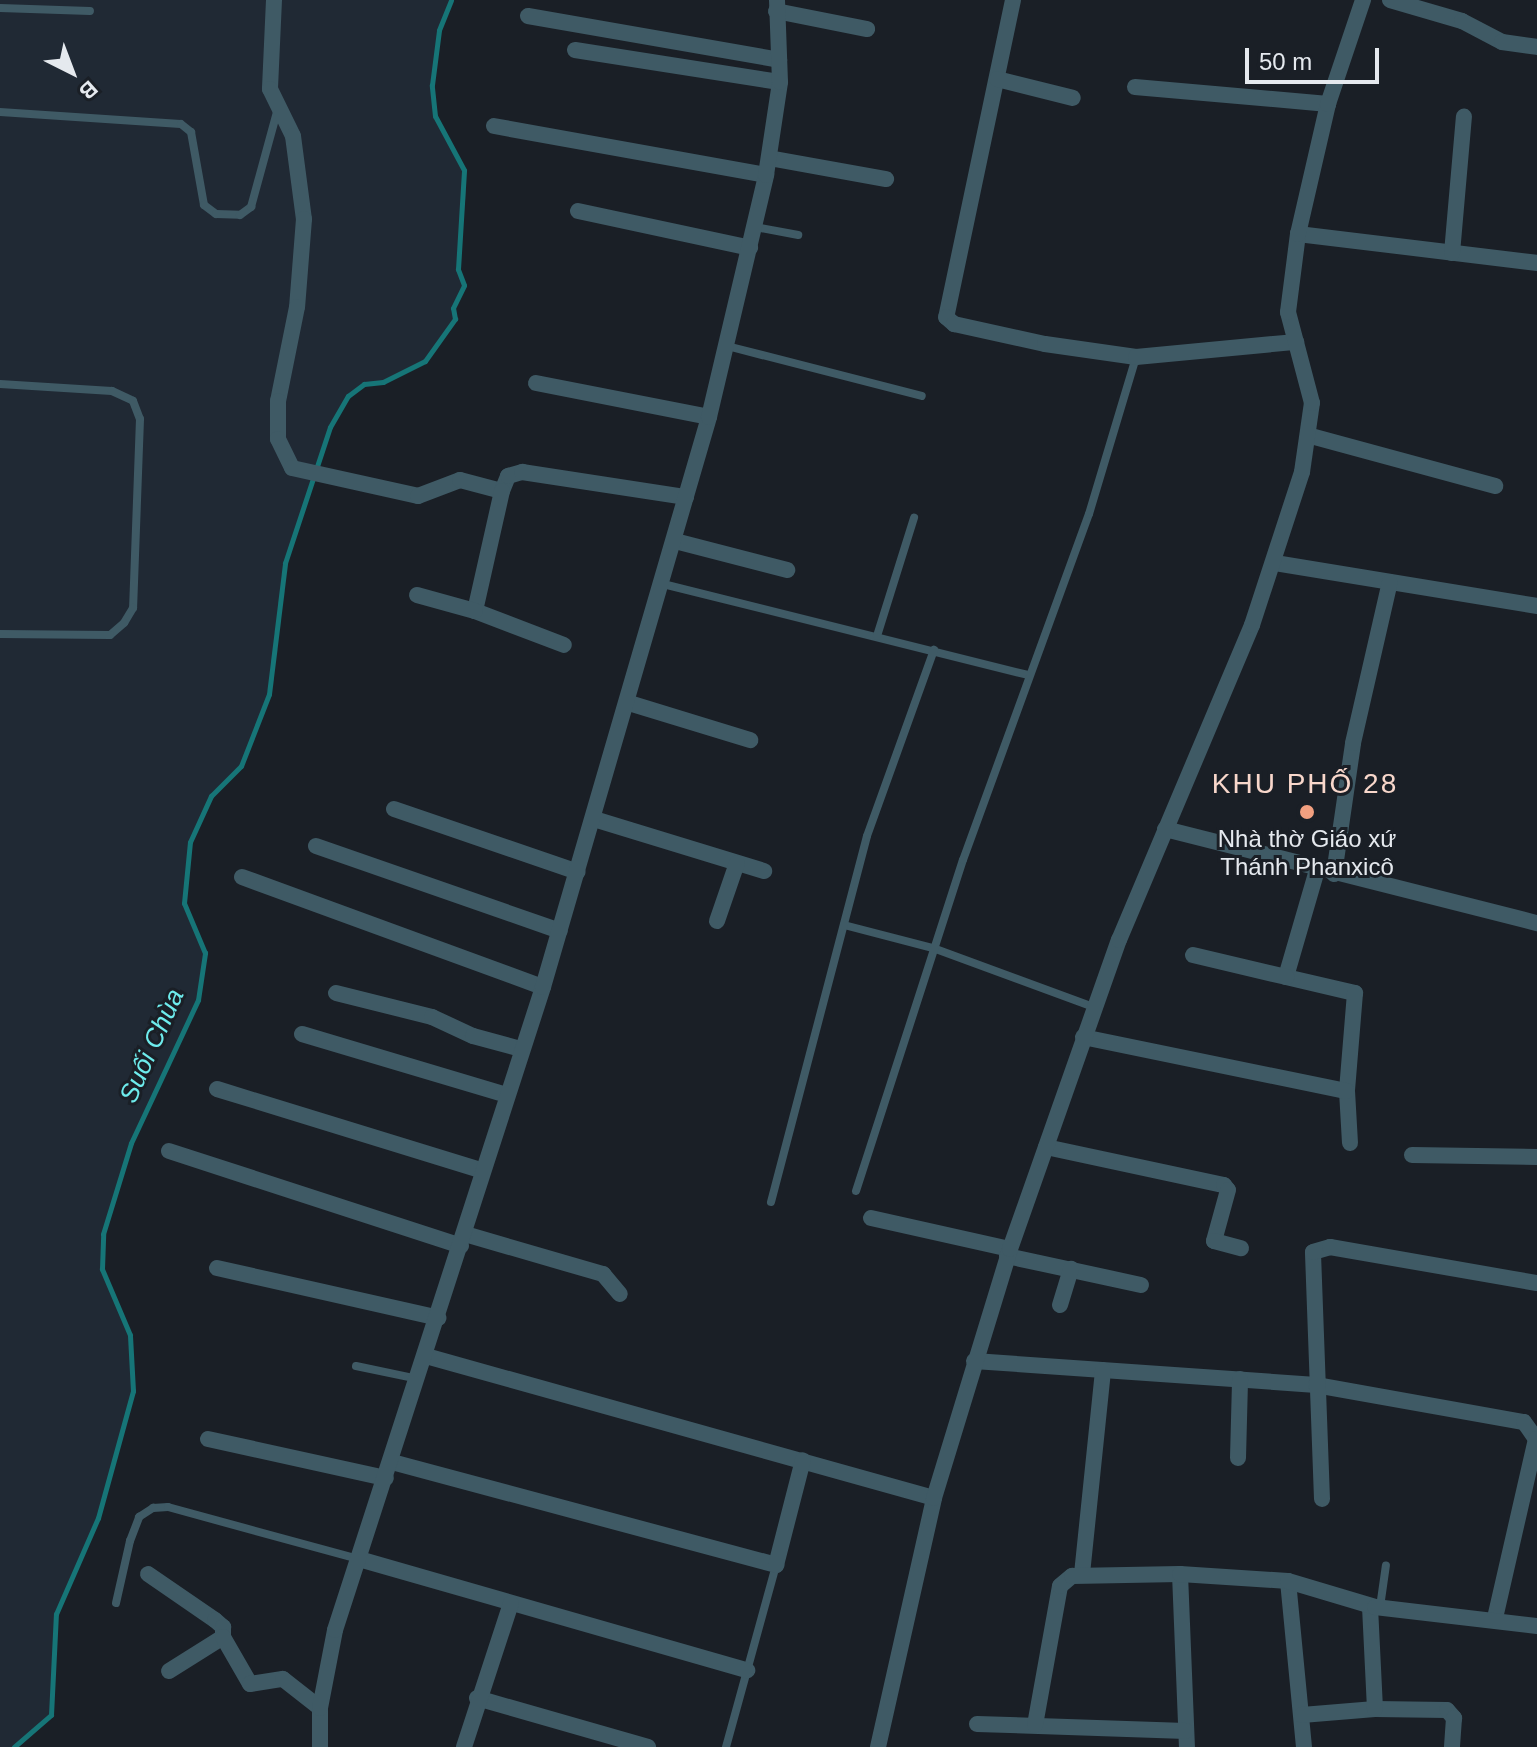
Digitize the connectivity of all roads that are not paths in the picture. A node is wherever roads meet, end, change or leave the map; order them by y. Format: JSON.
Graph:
{"nodes":[{"id":1,"x":274,"y":0,"type":"edge"},
{"id":2,"x":1013,"y":0,"type":"edge"},
{"id":3,"x":1363,"y":0,"type":"edge"},
{"id":4,"x":1390,"y":0,"type":"edge"},
{"id":5,"x":776,"y":5,"type":"edge"},
{"id":6,"x":0,"y":8,"type":"edge"},
{"id":7,"x":90,"y":11,"type":"dead end"},
{"id":8,"x":528,"y":16,"type":"dead end"},
{"id":9,"x":867,"y":29,"type":"dead end"},
{"id":10,"x":1537,"y":47,"type":"edge"},
{"id":11,"x":575,"y":50,"type":"dead end"},
{"id":12,"x":779,"y":60,"type":"junction"},
{"id":13,"x":997,"y":79,"type":"junction"},
{"id":14,"x":780,"y":82,"type":"junction"},
{"id":15,"x":1135,"y":87,"type":"dead end"},
{"id":16,"x":1073,"y":98,"type":"dead end"},
{"id":17,"x":1328,"y":104,"type":"junction"},
{"id":18,"x":279,"y":107,"type":"junction"},
{"id":19,"x":0,"y":112,"type":"edge"},
{"id":20,"x":1464,"y":117,"type":"dead end"},
{"id":21,"x":494,"y":126,"type":"dead end"},
{"id":22,"x":768,"y":166,"type":"junction"},
{"id":23,"x":886,"y":179,"type":"dead end"},
{"id":24,"x":578,"y":211,"type":"dead end"},
{"id":25,"x":755,"y":227,"type":"junction"},
{"id":26,"x":1298,"y":234,"type":"junction"},
{"id":27,"x":798,"y":235,"type":"dead end"},
{"id":28,"x":750,"y":248,"type":"junction"},
{"id":29,"x":1452,"y":253,"type":"junction"},
{"id":30,"x":1537,"y":263,"type":"edge"},
{"id":31,"x":1296,"y":342,"type":"junction"},
{"id":32,"x":727,"y":346,"type":"junction"},
{"id":33,"x":1136,"y":357,"type":"junction"},
{"id":34,"x":536,"y":383,"type":"dead end"},
{"id":35,"x":0,"y":384,"type":"edge"},
{"id":36,"x":922,"y":396,"type":"dead end"},
{"id":37,"x":709,"y":417,"type":"junction"},
{"id":38,"x":1311,"y":436,"type":"junction"},
{"id":39,"x":1495,"y":486,"type":"dead end"},
{"id":40,"x":502,"y":491,"type":"junction"},
{"id":41,"x":686,"y":497,"type":"junction"},
{"id":42,"x":914,"y":518,"type":"dead end"},
{"id":43,"x":675,"y":541,"type":"junction"},
{"id":44,"x":1275,"y":563,"type":"junction"},
{"id":45,"x":787,"y":570,"type":"dead end"},
{"id":46,"x":1390,"y":582,"type":"junction"},
{"id":47,"x":663,"y":584,"type":"junction"},
{"id":48,"x":417,"y":595,"type":"dead end"},
{"id":49,"x":1537,"y":606,"type":"edge"},
{"id":50,"x":475,"y":611,"type":"junction"},
{"id":51,"x":0,"y":634,"type":"edge"},
{"id":52,"x":877,"y":636,"type":"junction"},
{"id":53,"x":564,"y":645,"type":"dead end"},
{"id":54,"x":934,"y":650,"type":"junction"},
{"id":55,"x":1027,"y":675,"type":"junction"},
{"id":56,"x":629,"y":703,"type":"junction"},
{"id":57,"x":750,"y":740,"type":"dead end"},
{"id":58,"x":394,"y":809,"type":"dead end"},
{"id":59,"x":594,"y":819,"type":"junction"},
{"id":60,"x":1165,"y":829,"type":"junction"},
{"id":61,"x":316,"y":846,"type":"dead end"},
{"id":62,"x":737,"y":863,"type":"junction"},
{"id":63,"x":1317,"y":870,"type":"junction"},
{"id":64,"x":764,"y":871,"type":"dead end"},
{"id":65,"x":578,"y":872,"type":"junction"},
{"id":66,"x":1334,"y":874,"type":"junction"},
{"id":67,"x":242,"y":877,"type":"dead end"},
{"id":68,"x":717,"y":921,"type":"dead end"},
{"id":69,"x":1537,"y":923,"type":"edge"},
{"id":70,"x":844,"y":925,"type":"junction"},
{"id":71,"x":560,"y":931,"type":"junction"},
{"id":72,"x":933,"y":948,"type":"junction"},
{"id":73,"x":1193,"y":955,"type":"dead end"},
{"id":74,"x":1286,"y":977,"type":"junction"},
{"id":75,"x":543,"y":987,"type":"junction"},
{"id":76,"x":336,"y":993,"type":"dead end"},
{"id":77,"x":1093,"y":1007,"type":"junction"},
{"id":78,"x":302,"y":1034,"type":"dead end"},
{"id":79,"x":1083,"y":1037,"type":"junction"},
{"id":80,"x":521,"y":1049,"type":"junction"},
{"id":81,"x":217,"y":1089,"type":"dead end"},
{"id":82,"x":1347,"y":1091,"type":"junction"},
{"id":83,"x":507,"y":1095,"type":"junction"},
{"id":84,"x":1350,"y":1143,"type":"dead end"},
{"id":85,"x":1046,"y":1147,"type":"junction"},
{"id":86,"x":169,"y":1151,"type":"dead end"},
{"id":87,"x":1412,"y":1155,"type":"dead end"},
{"id":88,"x":1537,"y":1157,"type":"edge"},
{"id":89,"x":483,"y":1171,"type":"junction"},
{"id":90,"x":856,"y":1191,"type":"dead end"},
{"id":91,"x":771,"y":1202,"type":"dead end"},
{"id":92,"x":871,"y":1218,"type":"dead end"},
{"id":93,"x":463,"y":1240,"type":"junction"},
{"id":94,"x":1241,"y":1248,"type":"dead end"},
{"id":95,"x":1008,"y":1252,"type":"junction"},
{"id":96,"x":217,"y":1268,"type":"dead end"},
{"id":97,"x":1071,"y":1269,"type":"junction"},
{"id":98,"x":1537,"y":1283,"type":"edge"},
{"id":99,"x":1141,"y":1285,"type":"dead end"},
{"id":100,"x":620,"y":1294,"type":"dead end"},
{"id":101,"x":1060,"y":1305,"type":"dead end"},
{"id":102,"x":438,"y":1318,"type":"junction"},
{"id":103,"x":426,"y":1356,"type":"junction"},
{"id":104,"x":974,"y":1361,"type":"junction"},
{"id":105,"x":356,"y":1366,"type":"dead end"},
{"id":106,"x":1103,"y":1370,"type":"junction"},
{"id":107,"x":419,"y":1379,"type":"junction"},
{"id":108,"x":1240,"y":1379,"type":"junction"},
{"id":109,"x":1316,"y":1385,"type":"junction"},
{"id":110,"x":208,"y":1439,"type":"dead end"},
{"id":111,"x":1238,"y":1458,"type":"dead end"},
{"id":112,"x":803,"y":1460,"type":"junction"},
{"id":113,"x":392,"y":1462,"type":"junction"},
{"id":114,"x":386,"y":1478,"type":"junction"},
{"id":115,"x":934,"y":1498,"type":"junction"},
{"id":116,"x":1322,"y":1499,"type":"dead end"},
{"id":117,"x":359,"y":1559,"type":"junction"},
{"id":118,"x":776,"y":1565,"type":"junction"},
{"id":119,"x":1386,"y":1565,"type":"dead end"},
{"id":120,"x":148,"y":1574,"type":"dead end"},
{"id":121,"x":1082,"y":1574,"type":"junction"},
{"id":122,"x":1180,"y":1574,"type":"junction"},
{"id":123,"x":1288,"y":1581,"type":"junction"},
{"id":124,"x":116,"y":1603,"type":"dead end"},
{"id":125,"x":511,"y":1603,"type":"junction"},
{"id":126,"x":1375,"y":1607,"type":"junction"},
{"id":127,"x":1495,"y":1618,"type":"junction"},
{"id":128,"x":1537,"y":1626,"type":"edge"},
{"id":129,"x":223,"y":1637,"type":"junction"},
{"id":130,"x":747,"y":1670,"type":"junction"},
{"id":131,"x":169,"y":1671,"type":"dead end"},
{"id":132,"x":477,"y":1698,"type":"junction"},
{"id":133,"x":320,"y":1708,"type":"junction"},
{"id":134,"x":1375,"y":1709,"type":"junction"},
{"id":135,"x":1302,"y":1715,"type":"junction"},
{"id":136,"x":977,"y":1724,"type":"dead end"},
{"id":137,"x":1035,"y":1725,"type":"junction"},
{"id":138,"x":1187,"y":1739,"type":"edge"},
{"id":139,"x":320,"y":1747,"type":"edge"},
{"id":140,"x":464,"y":1747,"type":"edge"},
{"id":141,"x":648,"y":1747,"type":"edge"},
{"id":142,"x":726,"y":1747,"type":"edge"},
{"id":143,"x":878,"y":1747,"type":"edge"},
{"id":144,"x":1304,"y":1747,"type":"edge"},
{"id":145,"x":1452,"y":1747,"type":"edge"}],
"edges":[{"from":1,"to":18,"type":"street"},
{"from":2,"to":13,"type":"street"},
{"from":3,"to":17,"type":"street"},
{"from":4,"to":10,"type":"street"},
{"from":5,"to":9,"type":"street"},
{"from":5,"to":12,"type":"street"},
{"from":6,"to":7,"type":"lane"},
{"from":8,"to":12,"type":"street"},
{"from":11,"to":14,"type":"street"},
{"from":12,"to":14,"type":"street"},
{"from":13,"to":16,"type":"street"},
{"from":13,"to":33,"type":"street"},
{"from":14,"to":22,"type":"street"},
{"from":15,"to":17,"type":"street"},
{"from":17,"to":26,"type":"street"},
{"from":18,"to":19,"type":"lane"},
{"from":18,"to":40,"type":"street"},
{"from":20,"to":29,"type":"street"},
{"from":21,"to":22,"type":"street"},
{"from":22,"to":23,"type":"street"},
{"from":22,"to":25,"type":"street"},
{"from":24,"to":28,"type":"street"},
{"from":25,"to":27,"type":"lane"},
{"from":25,"to":28,"type":"street"},
{"from":26,"to":29,"type":"street"},
{"from":26,"to":31,"type":"street"},
{"from":28,"to":32,"type":"street"},
{"from":29,"to":30,"type":"street"},
{"from":31,"to":33,"type":"street"},
{"from":31,"to":38,"type":"street"},
{"from":32,"to":36,"type":"lane"},
{"from":32,"to":37,"type":"street"},
{"from":33,"to":55,"type":"lane"},
{"from":34,"to":37,"type":"street"},
{"from":35,"to":51,"type":"lane"},
{"from":37,"to":41,"type":"street"},
{"from":38,"to":39,"type":"street"},
{"from":38,"to":44,"type":"street"},
{"from":40,"to":41,"type":"street"},
{"from":40,"to":50,"type":"street"},
{"from":41,"to":43,"type":"street"},
{"from":42,"to":52,"type":"lane"},
{"from":43,"to":45,"type":"street"},
{"from":43,"to":47,"type":"street"},
{"from":44,"to":46,"type":"street"},
{"from":44,"to":60,"type":"street"},
{"from":46,"to":49,"type":"street"},
{"from":46,"to":66,"type":"street"},
{"from":47,"to":52,"type":"lane"},
{"from":47,"to":56,"type":"street"},
{"from":48,"to":50,"type":"street"},
{"from":50,"to":53,"type":"street"},
{"from":52,"to":54,"type":"lane"},
{"from":54,"to":55,"type":"lane"},
{"from":54,"to":70,"type":"lane"},
{"from":55,"to":72,"type":"lane"},
{"from":56,"to":57,"type":"street"},
{"from":56,"to":59,"type":"street"},
{"from":58,"to":65,"type":"street"},
{"from":59,"to":62,"type":"street"},
{"from":59,"to":65,"type":"street"},
{"from":60,"to":63,"type":"street"},
{"from":60,"to":77,"type":"street"},
{"from":61,"to":71,"type":"street"},
{"from":62,"to":64,"type":"street"},
{"from":62,"to":68,"type":"street"},
{"from":63,"to":66,"type":"street"},
{"from":63,"to":74,"type":"street"},
{"from":65,"to":71,"type":"street"},
{"from":66,"to":69,"type":"street"},
{"from":67,"to":75,"type":"street"},
{"from":70,"to":72,"type":"lane"},
{"from":70,"to":91,"type":"lane"},
{"from":71,"to":75,"type":"street"},
{"from":72,"to":77,"type":"lane"},
{"from":72,"to":90,"type":"lane"},
{"from":73,"to":74,"type":"street"},
{"from":74,"to":82,"type":"street"},
{"from":75,"to":80,"type":"street"},
{"from":76,"to":80,"type":"street"},
{"from":77,"to":79,"type":"street"},
{"from":78,"to":83,"type":"street"},
{"from":79,"to":82,"type":"street"},
{"from":79,"to":85,"type":"street"},
{"from":80,"to":83,"type":"street"},
{"from":81,"to":89,"type":"street"},
{"from":82,"to":84,"type":"street"},
{"from":83,"to":89,"type":"street"},
{"from":85,"to":94,"type":"street"},
{"from":85,"to":95,"type":"street"},
{"from":86,"to":93,"type":"street"},
{"from":87,"to":88,"type":"street"},
{"from":89,"to":93,"type":"street"},
{"from":92,"to":95,"type":"street"},
{"from":93,"to":100,"type":"street"},
{"from":93,"to":102,"type":"street"},
{"from":95,"to":97,"type":"street"},
{"from":95,"to":104,"type":"street"},
{"from":96,"to":102,"type":"street"},
{"from":97,"to":99,"type":"street"},
{"from":97,"to":101,"type":"street"},
{"from":98,"to":109,"type":"street"},
{"from":102,"to":103,"type":"street"},
{"from":103,"to":107,"type":"street"},
{"from":103,"to":112,"type":"street"},
{"from":104,"to":106,"type":"street"},
{"from":104,"to":115,"type":"street"},
{"from":105,"to":107,"type":"lane"},
{"from":106,"to":108,"type":"street"},
{"from":106,"to":121,"type":"street"},
{"from":107,"to":113,"type":"street"},
{"from":108,"to":109,"type":"street"},
{"from":108,"to":111,"type":"street"},
{"from":109,"to":116,"type":"street"},
{"from":109,"to":127,"type":"street"},
{"from":110,"to":114,"type":"street"},
{"from":112,"to":115,"type":"street"},
{"from":112,"to":118,"type":"street"},
{"from":113,"to":114,"type":"street"},
{"from":113,"to":118,"type":"street"},
{"from":114,"to":117,"type":"street"},
{"from":115,"to":143,"type":"street"},
{"from":117,"to":124,"type":"lane"},
{"from":117,"to":125,"type":"street"},
{"from":117,"to":133,"type":"street"},
{"from":118,"to":130,"type":"lane"},
{"from":119,"to":126,"type":"lane"},
{"from":120,"to":129,"type":"street"},
{"from":121,"to":122,"type":"street"},
{"from":121,"to":137,"type":"street"},
{"from":122,"to":123,"type":"street"},
{"from":122,"to":138,"type":"street"},
{"from":123,"to":126,"type":"street"},
{"from":123,"to":135,"type":"street"},
{"from":125,"to":130,"type":"street"},
{"from":125,"to":132,"type":"street"},
{"from":126,"to":127,"type":"street"},
{"from":126,"to":134,"type":"street"},
{"from":127,"to":128,"type":"street"},
{"from":129,"to":131,"type":"street"},
{"from":129,"to":133,"type":"street"},
{"from":130,"to":142,"type":"lane"},
{"from":132,"to":140,"type":"street"},
{"from":132,"to":141,"type":"street"},
{"from":133,"to":139,"type":"street"},
{"from":134,"to":135,"type":"street"},
{"from":134,"to":145,"type":"street"},
{"from":135,"to":144,"type":"street"},
{"from":136,"to":137,"type":"street"},
{"from":137,"to":138,"type":"street"}]}
